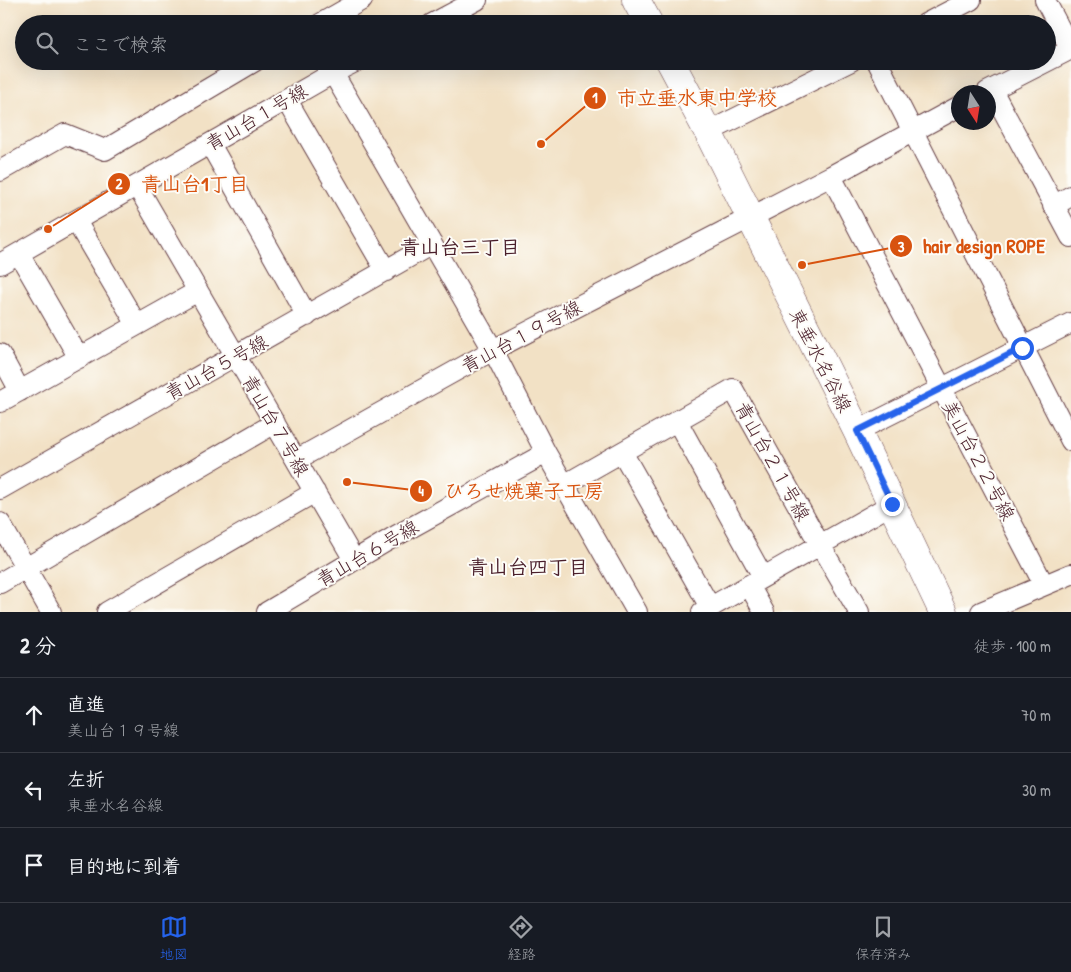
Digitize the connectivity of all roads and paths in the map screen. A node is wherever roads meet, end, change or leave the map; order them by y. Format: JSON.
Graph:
{"nodes":[{"id":1,"x":362,"y":0,"type":"edge"},
{"id":2,"x":477,"y":0,"type":"edge"},
{"id":3,"x":636,"y":0,"type":"edge"},
{"id":4,"x":972,"y":0,"type":"edge"},
{"id":5,"x":1044,"y":0,"type":"edge"},
{"id":6,"x":336,"y":15,"type":"edge"},
{"id":7,"x":449,"y":15,"type":"edge"},
{"id":8,"x":644,"y":15,"type":"edge"},
{"id":9,"x":943,"y":15,"type":"edge"},
{"id":10,"x":1052,"y":15,"type":"edge"},
{"id":11,"x":1056,"y":22,"type":"edge"},
{"id":12,"x":1071,"y":49,"type":"edge"},
{"id":13,"x":1056,"y":57,"type":"edge"},
{"id":14,"x":240,"y":70,"type":"edge"},
{"id":15,"x":339,"y":70,"type":"edge"},
{"id":16,"x":675,"y":70,"type":"edge"},
{"id":17,"x":834,"y":70,"type":"edge"},
{"id":18,"x":882,"y":70,"type":"edge"},
{"id":19,"x":1030,"y":70,"type":"edge"},
{"id":20,"x":333,"y":73,"type":"junction"},
{"id":21,"x":996,"y":87,"type":"edge"},
{"id":22,"x":287,"y":100,"type":"junction"},
{"id":23,"x":996,"y":104,"type":"edge"},
{"id":24,"x":951,"y":111,"type":"edge"},
{"id":25,"x":912,"y":131,"type":"junction"},
{"id":26,"x":708,"y":132,"type":"junction"},
{"id":27,"x":210,"y":144,"type":"junction"},
{"id":28,"x":0,"y":171,"type":"edge"},
{"id":29,"x":831,"y":176,"type":"junction"},
{"id":30,"x":137,"y":186,"type":"junction"},
{"id":31,"x":1071,"y":196,"type":"edge"},
{"id":32,"x":1052,"y":206,"type":"junction"},
{"id":33,"x":749,"y":217,"type":"junction"},
{"id":34,"x":76,"y":221,"type":"junction"},
{"id":35,"x":1071,"y":237,"type":"edge"},
{"id":36,"x":432,"y":244,"type":"junction"},
{"id":37,"x":19,"y":254,"type":"junction"},
{"id":38,"x":0,"y":264,"type":"edge"},
{"id":39,"x":386,"y":270,"type":"junction"},
{"id":40,"x":198,"y":291,"type":"junction"},
{"id":41,"x":306,"y":316,"type":"junction"},
{"id":42,"x":1071,"y":323,"type":"edge"},
{"id":43,"x":137,"y":325,"type":"junction"},
{"id":44,"x":1022,"y":348,"type":"junction"},
{"id":45,"x":493,"y":350,"type":"junction"},
{"id":46,"x":0,"y":354,"type":"edge"},
{"id":47,"x":236,"y":356,"type":"junction"},
{"id":48,"x":79,"y":358,"type":"junction"},
{"id":49,"x":942,"y":388,"type":"junction"},
{"id":50,"x":20,"y":391,"type":"junction"},
{"id":51,"x":0,"y":402,"type":"edge"},
{"id":52,"x":677,"y":421,"type":"junction"},
{"id":53,"x":275,"y":423,"type":"junction"},
{"id":54,"x":857,"y":431,"type":"junction"},
{"id":55,"x":1071,"y":441,"type":"edge"},
{"id":56,"x":622,"y":452,"type":"junction"},
{"id":57,"x":546,"y":453,"type":"junction"},
{"id":58,"x":296,"y":460,"type":"junction"},
{"id":59,"x":564,"y":485,"type":"junction"},
{"id":60,"x":0,"y":489,"type":"edge"},
{"id":61,"x":315,"y":492,"type":"junction"},
{"id":62,"x":892,"y":504,"type":"junction"},
{"id":63,"x":0,"y":523,"type":"edge"},
{"id":64,"x":820,"y":545,"type":"junction"},
{"id":65,"x":354,"y":560,"type":"junction"},
{"id":66,"x":26,"y":569,"type":"junction"},
{"id":67,"x":1071,"y":574,"type":"edge"},
{"id":68,"x":756,"y":581,"type":"junction"},
{"id":69,"x":0,"y":584,"type":"edge"},
{"id":70,"x":1044,"y":585,"type":"junction"},
{"id":71,"x":706,"y":610,"type":"edge"},
{"id":72,"x":51,"y":612,"type":"edge"},
{"id":73,"x":107,"y":612,"type":"edge"},
{"id":74,"x":268,"y":612,"type":"edge"},
{"id":75,"x":637,"y":612,"type":"edge"},
{"id":76,"x":764,"y":612,"type":"edge"},
{"id":77,"x":859,"y":612,"type":"edge"},
{"id":78,"x":943,"y":612,"type":"edge"},
{"id":79,"x":981,"y":612,"type":"edge"}],
"edges":[{"from":1,"to":6,"type":"street"},
{"from":2,"to":7,"type":"street"},
{"from":3,"to":8,"type":"street"},
{"from":4,"to":9,"type":"street"},
{"from":5,"to":10,"type":"street"},
{"from":11,"to":12,"type":"street"},
{"from":12,"to":13,"type":"street"},
{"from":14,"to":28,"type":"street"},
{"from":15,"to":20,"type":"street","name":"青山台１号線"},
{"from":16,"to":26,"type":"street","name":"東垂水名谷線"},
{"from":17,"to":26,"type":"street"},
{"from":18,"to":25,"type":"street"},
{"from":19,"to":21,"type":"street"},
{"from":20,"to":22,"type":"street","name":"青山台１号線"},
{"from":20,"to":36,"type":"street"},
{"from":22,"to":27,"type":"street","name":"青山台１号線"},
{"from":22,"to":39,"type":"street"},
{"from":23,"to":32,"type":"street"},
{"from":24,"to":25,"type":"street","name":"青山台１９号線"},
{"from":25,"to":29,"type":"street","name":"青山台１９号線"},
{"from":25,"to":44,"type":"street"},
{"from":26,"to":33,"type":"street","name":"東垂水名谷線"},
{"from":27,"to":30,"type":"street","name":"青山台１号線"},
{"from":27,"to":41,"type":"street"},
{"from":29,"to":33,"type":"street","name":"青山台１９号線"},
{"from":29,"to":49,"type":"street","name":"美山台２２号線"},
{"from":30,"to":34,"type":"street","name":"青山台１号線"},
{"from":30,"to":40,"type":"street","name":"青山台７号線"},
{"from":31,"to":32,"type":"street"},
{"from":32,"to":35,"type":"street"},
{"from":33,"to":45,"type":"street","name":"青山台１９号線"},
{"from":33,"to":54,"type":"street","name":"東垂水名谷線"},
{"from":34,"to":37,"type":"street","name":"青山台１号線"},
{"from":34,"to":43,"type":"street"},
{"from":36,"to":39,"type":"street","name":"青山台５号線"},
{"from":36,"to":45,"type":"street"},
{"from":37,"to":38,"type":"street","name":"青山台１号線"},
{"from":37,"to":48,"type":"street"},
{"from":39,"to":41,"type":"street","name":"青山台５号線"},
{"from":40,"to":43,"type":"street"},
{"from":40,"to":47,"type":"street","name":"青山台７号線"},
{"from":41,"to":47,"type":"street","name":"青山台５号線"},
{"from":42,"to":44,"type":"street"},
{"from":43,"to":48,"type":"street"},
{"from":44,"to":49,"type":"street"},
{"from":44,"to":55,"type":"street"},
{"from":45,"to":57,"type":"street"},
{"from":45,"to":58,"type":"street","name":"青山台１９号線"},
{"from":46,"to":50,"type":"street"},
{"from":47,"to":53,"type":"street","name":"青山台７号線"},
{"from":47,"to":60,"type":"street","name":"青山台５号線"},
{"from":48,"to":50,"type":"street"},
{"from":49,"to":54,"type":"street"},
{"from":49,"to":70,"type":"street","name":"美山台２２号線"},
{"from":50,"to":51,"type":"street"},
{"from":52,"to":56,"type":"street","name":"青山台２１号線"},
{"from":52,"to":64,"type":"street","name":"青山台２１号線"},
{"from":52,"to":68,"type":"street"},
{"from":53,"to":58,"type":"street","name":"青山台７号線"},
{"from":53,"to":66,"type":"street"},
{"from":54,"to":62,"type":"street","name":"東垂水名谷線"},
{"from":56,"to":59,"type":"street","name":"青山台２１号線"},
{"from":56,"to":71,"type":"street"},
{"from":57,"to":59,"type":"street"},
{"from":57,"to":65,"type":"street","name":"青山台６号線"},
{"from":58,"to":61,"type":"street","name":"青山台７号線"},
{"from":59,"to":75,"type":"street"},
{"from":61,"to":65,"type":"street","name":"青山台７号線"},
{"from":61,"to":73,"type":"street"},
{"from":62,"to":64,"type":"street"},
{"from":62,"to":78,"type":"street","name":"東垂水名谷線"},
{"from":63,"to":66,"type":"street"},
{"from":64,"to":68,"type":"street"},
{"from":64,"to":77,"type":"street"},
{"from":65,"to":74,"type":"street","name":"青山台６号線"},
{"from":66,"to":69,"type":"street"},
{"from":66,"to":72,"type":"street"},
{"from":67,"to":70,"type":"street"},
{"from":68,"to":71,"type":"street"},
{"from":68,"to":76,"type":"street"},
{"from":70,"to":79,"type":"street"}]}
